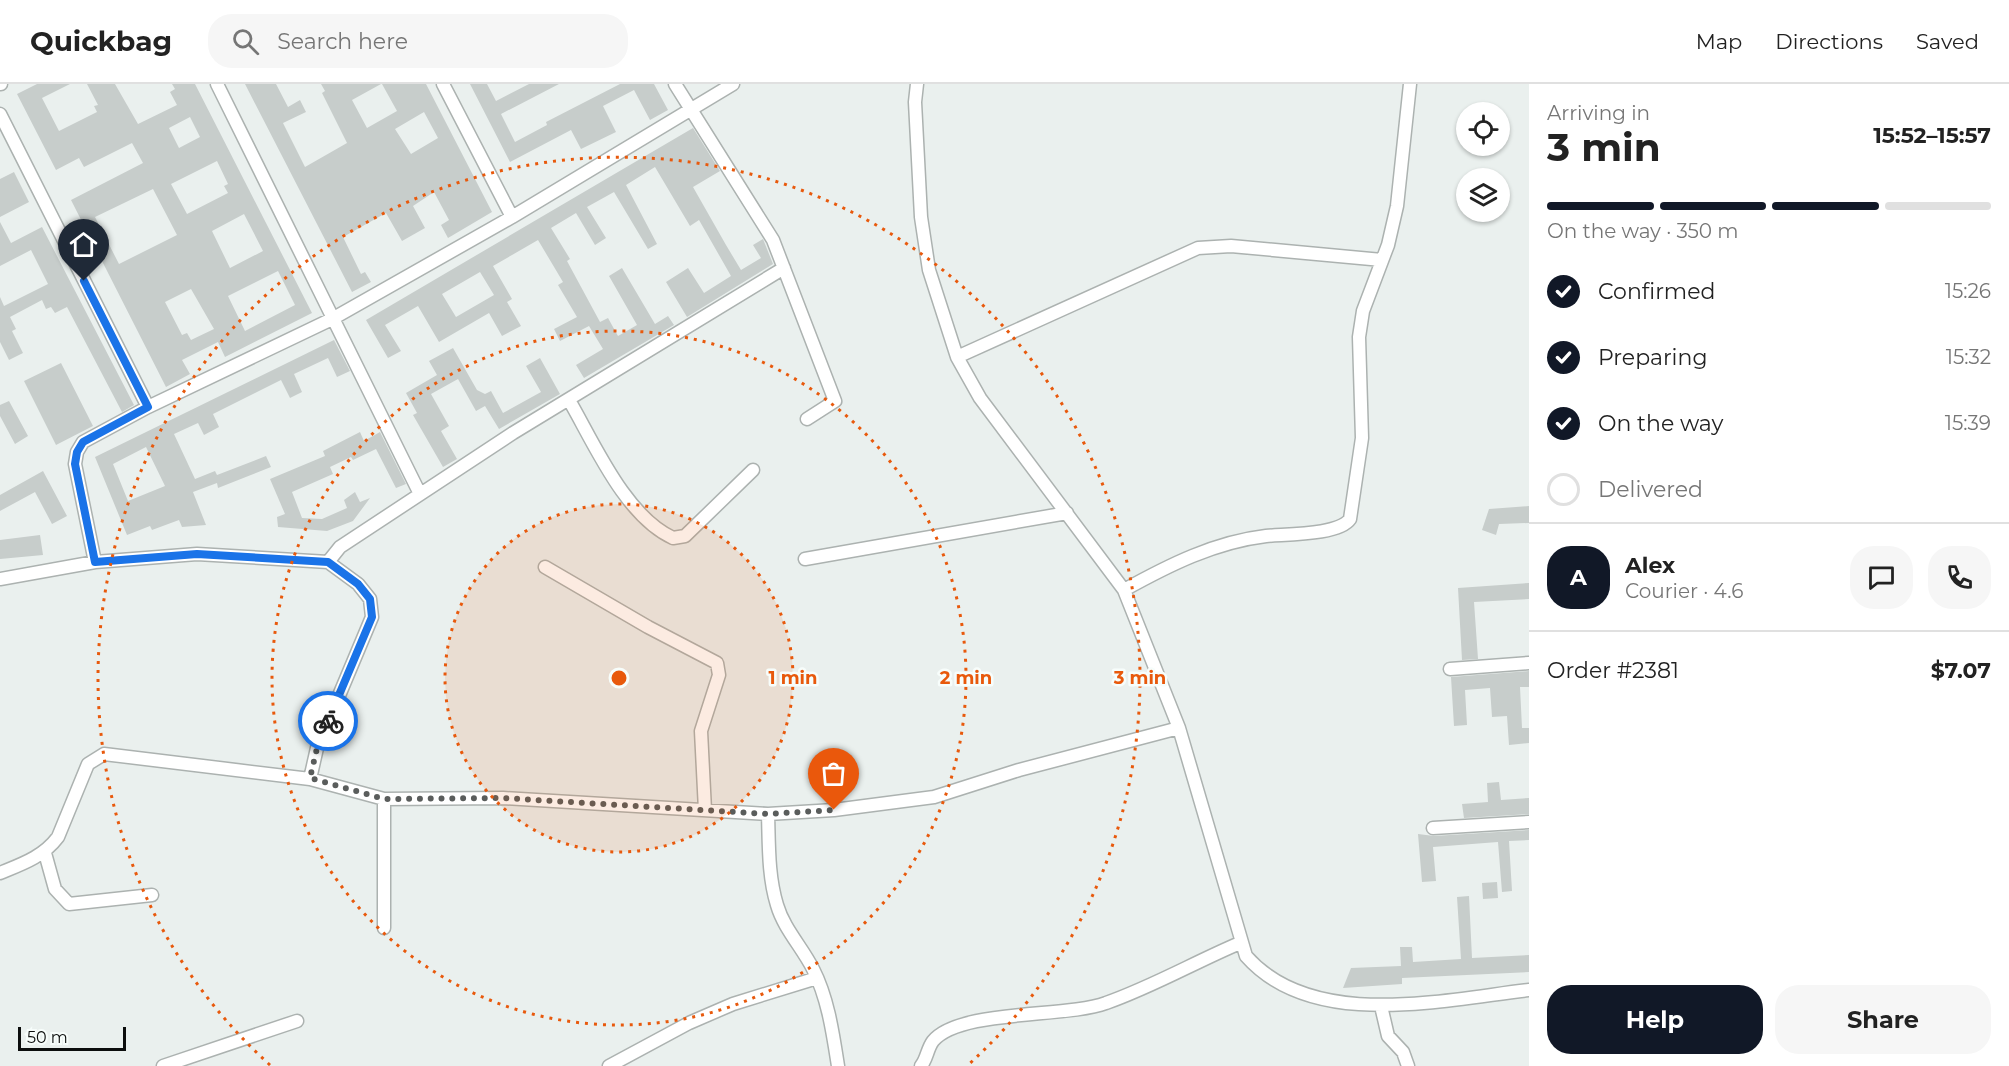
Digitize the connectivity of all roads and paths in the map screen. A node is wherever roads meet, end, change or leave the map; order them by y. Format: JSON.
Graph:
{"nodes":[{"id":1,"x":216,"y":84,"type":"edge"},
{"id":2,"x":443,"y":84,"type":"edge"},
{"id":3,"x":675,"y":84,"type":"edge"},
{"id":4,"x":733,"y":84,"type":"edge"},
{"id":5,"x":917,"y":84,"type":"edge"},
{"id":6,"x":1410,"y":84,"type":"edge"},
{"id":7,"x":689,"y":108,"type":"junction"},
{"id":8,"x":0,"y":114,"type":"edge"},
{"id":9,"x":512,"y":218,"type":"junction"},
{"id":10,"x":1382,"y":260,"type":"junction"},
{"id":11,"x":784,"y":268,"type":"junction"},
{"id":12,"x":332,"y":319,"type":"junction"},
{"id":13,"x":957,"y":357,"type":"junction"},
{"id":14,"x":569,"y":400,"type":"junction"},
{"id":15,"x":148,"y":407,"type":"junction"},
{"id":16,"x":807,"y":418,"type":"dead end"},
{"id":17,"x":753,"y":470,"type":"dead end"},
{"id":18,"x":420,"y":494,"type":"junction"},
{"id":19,"x":1067,"y":513,"type":"junction"},
{"id":20,"x":805,"y":559,"type":"dead end"},
{"id":21,"x":95,"y":562,"type":"junction"},
{"id":22,"x":328,"y":562,"type":"junction"},
{"id":23,"x":545,"y":567,"type":"dead end"},
{"id":24,"x":0,"y":579,"type":"edge"},
{"id":25,"x":1124,"y":590,"type":"junction"},
{"id":26,"x":1529,"y":663,"type":"edge"},
{"id":27,"x":1450,"y":669,"type":"dead end"},
{"id":28,"x":1179,"y":728,"type":"junction"},
{"id":29,"x":310,"y":778,"type":"junction"},
{"id":30,"x":384,"y":799,"type":"junction"},
{"id":31,"x":705,"y":810,"type":"junction"},
{"id":32,"x":768,"y":814,"type":"junction"},
{"id":33,"x":1529,"y":822,"type":"edge"},
{"id":34,"x":1432,"y":828,"type":"dead end"},
{"id":35,"x":45,"y":853,"type":"junction"},
{"id":36,"x":0,"y":873,"type":"edge"},
{"id":37,"x":152,"y":896,"type":"dead end"},
{"id":38,"x":384,"y":928,"type":"dead end"},
{"id":39,"x":1240,"y":943,"type":"junction"},
{"id":40,"x":817,"y":978,"type":"junction"},
{"id":41,"x":1529,"y":990,"type":"edge"},
{"id":42,"x":1381,"y":1006,"type":"junction"},
{"id":43,"x":297,"y":1021,"type":"dead end"},
{"id":44,"x":163,"y":1066,"type":"edge"},
{"id":45,"x":609,"y":1066,"type":"edge"},
{"id":46,"x":838,"y":1066,"type":"edge"},
{"id":47,"x":921,"y":1066,"type":"edge"},
{"id":48,"x":1408,"y":1066,"type":"edge"}],
"edges":[{"from":1,"to":12,"type":"street"},
{"from":2,"to":9,"type":"street"},
{"from":3,"to":7,"type":"street"},
{"from":4,"to":7,"type":"street"},
{"from":5,"to":13,"type":"street"},
{"from":6,"to":10,"type":"street"},
{"from":7,"to":9,"type":"street"},
{"from":7,"to":11,"type":"street"},
{"from":8,"to":15,"type":"street"},
{"from":9,"to":12,"type":"street"},
{"from":10,"to":13,"type":"street"},
{"from":10,"to":25,"type":"street"},
{"from":11,"to":14,"type":"street"},
{"from":11,"to":16,"type":"street"},
{"from":12,"to":15,"type":"street"},
{"from":12,"to":18,"type":"street"},
{"from":13,"to":19,"type":"street"},
{"from":14,"to":17,"type":"street"},
{"from":14,"to":18,"type":"street"},
{"from":15,"to":21,"type":"street"},
{"from":18,"to":22,"type":"street"},
{"from":19,"to":20,"type":"street"},
{"from":19,"to":25,"type":"street"},
{"from":21,"to":22,"type":"street"},
{"from":21,"to":24,"type":"street"},
{"from":22,"to":29,"type":"street"},
{"from":23,"to":31,"type":"street"},
{"from":25,"to":28,"type":"street"},
{"from":26,"to":27,"type":"street"},
{"from":28,"to":32,"type":"street"},
{"from":28,"to":39,"type":"street"},
{"from":29,"to":30,"type":"street"},
{"from":29,"to":35,"type":"street"},
{"from":30,"to":31,"type":"street"},
{"from":30,"to":38,"type":"street"},
{"from":31,"to":32,"type":"street"},
{"from":32,"to":40,"type":"street"},
{"from":33,"to":34,"type":"street"},
{"from":35,"to":36,"type":"street"},
{"from":35,"to":37,"type":"street"},
{"from":39,"to":42,"type":"street"},
{"from":39,"to":47,"type":"street"},
{"from":40,"to":45,"type":"street"},
{"from":40,"to":46,"type":"street"},
{"from":41,"to":42,"type":"street"},
{"from":42,"to":48,"type":"street"},
{"from":43,"to":44,"type":"street"}]}
